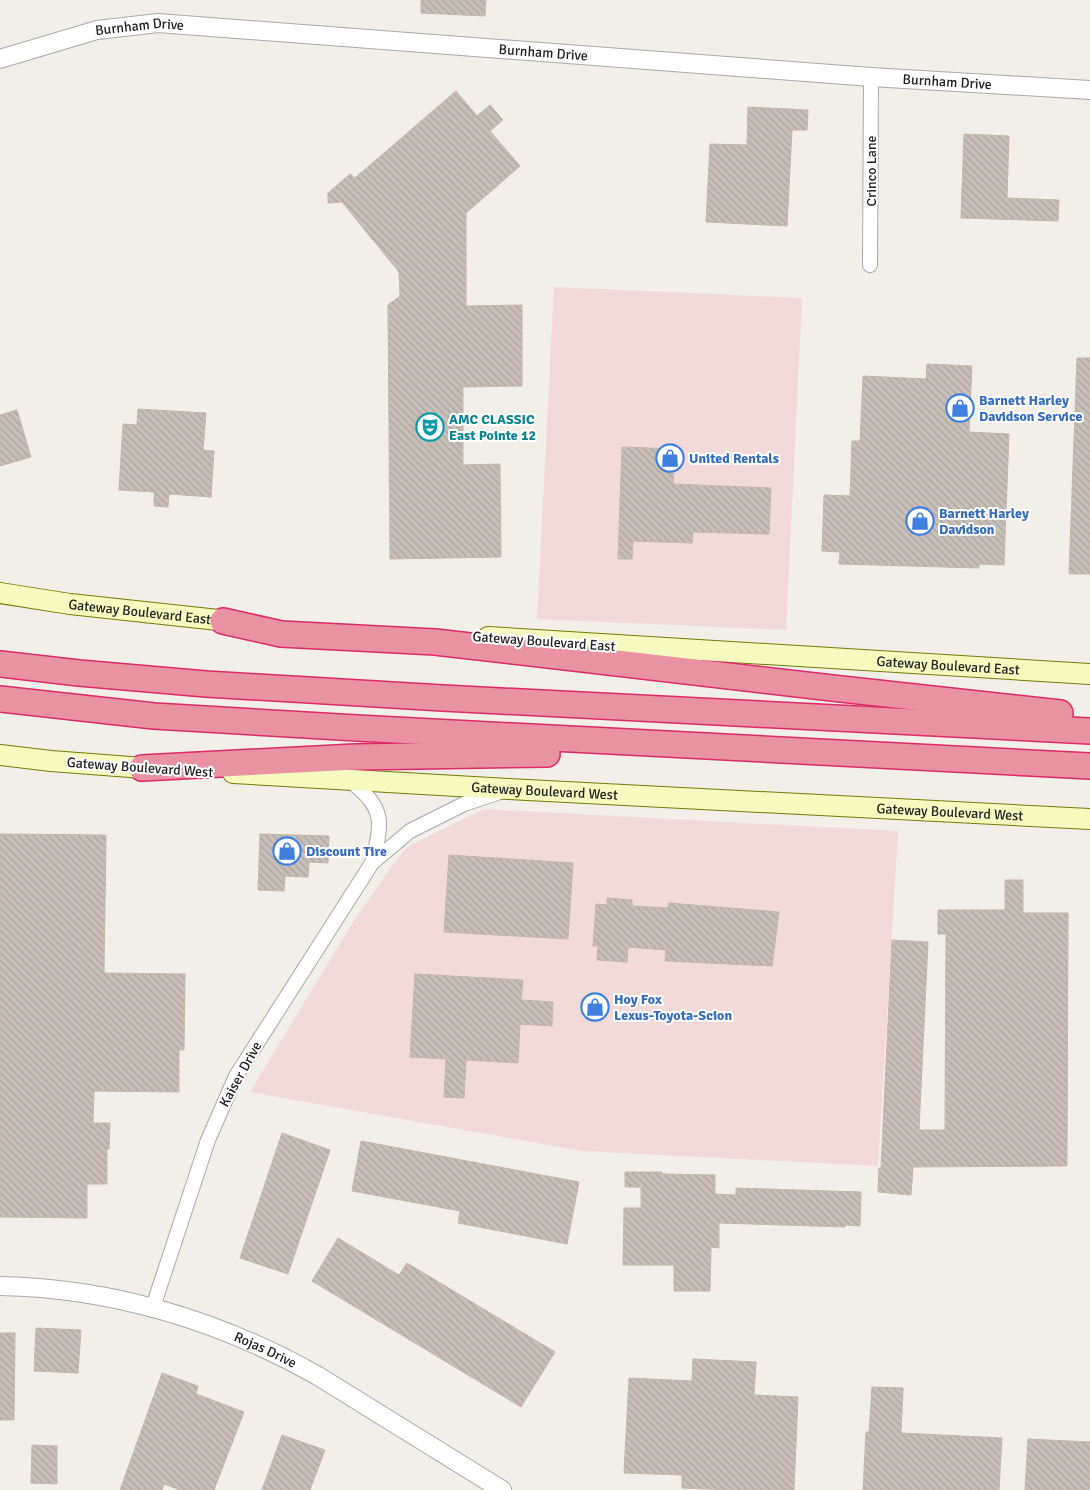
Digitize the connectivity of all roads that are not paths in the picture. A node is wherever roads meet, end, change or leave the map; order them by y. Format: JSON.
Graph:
{"nodes":[{"id":1,"x":0,"y":60,"type":"edge"},
{"id":2,"x":871,"y":77,"type":"junction"},
{"id":3,"x":1090,"y":90,"type":"edge"},
{"id":4,"x":870,"y":265,"type":"dead end"},
{"id":5,"x":0,"y":593,"type":"edge"},
{"id":6,"x":223,"y":621,"type":"junction"},
{"id":7,"x":0,"y":664,"type":"edge"},
{"id":8,"x":1090,"y":674,"type":"edge"},
{"id":9,"x":0,"y":699,"type":"edge"},
{"id":10,"x":1090,"y":718,"type":"edge"},
{"id":11,"x":1090,"y":730,"type":"edge"},
{"id":12,"x":0,"y":755,"type":"edge"},
{"id":13,"x":860,"y":755,"type":"junction"},
{"id":14,"x":1090,"y":766,"type":"edge"},
{"id":15,"x":142,"y":768,"type":"junction"},
{"id":16,"x":349,"y":779,"type":"junction"},
{"id":17,"x":508,"y":789,"type":"junction"},
{"id":18,"x":1090,"y":818,"type":"edge"},
{"id":19,"x":372,"y":863,"type":"junction"},
{"id":20,"x":0,"y":1286,"type":"edge"},
{"id":21,"x":153,"y":1307,"type":"junction"},
{"id":22,"x":502,"y":1490,"type":"edge"}],
"edges":[{"from":1,"to":2,"type":"street","name":"Burnham Drive"},
{"from":2,"to":3,"type":"street","name":"Burnham Drive"},
{"from":2,"to":4,"type":"street","name":"Crinco Lane"},
{"from":5,"to":6,"type":"main road","name":"Gateway Boulevard East"},
{"from":6,"to":8,"type":"main road","name":"Gateway Boulevard East"},
{"from":6,"to":10,"type":"highway"},
{"from":7,"to":11,"type":"highway"},
{"from":9,"to":13,"type":"highway"},
{"from":12,"to":15,"type":"main road","name":"Gateway Boulevard West"},
{"from":13,"to":14,"type":"highway"},
{"from":13,"to":15,"type":"highway"},
{"from":15,"to":16,"type":"main road","name":"Gateway Boulevard West"},
{"from":16,"to":17,"type":"main road","name":"Gateway Boulevard West"},
{"from":16,"to":19,"type":"street","name":"Kaiser Drive"},
{"from":17,"to":18,"type":"main road","name":"Gateway Boulevard West"},
{"from":17,"to":19,"type":"street","name":"Kaiser Drive"},
{"from":19,"to":21,"type":"street","name":"Kaiser Drive"},
{"from":20,"to":21,"type":"street","name":"Rojas Drive"},
{"from":21,"to":22,"type":"street","name":"Rojas Drive"}]}
